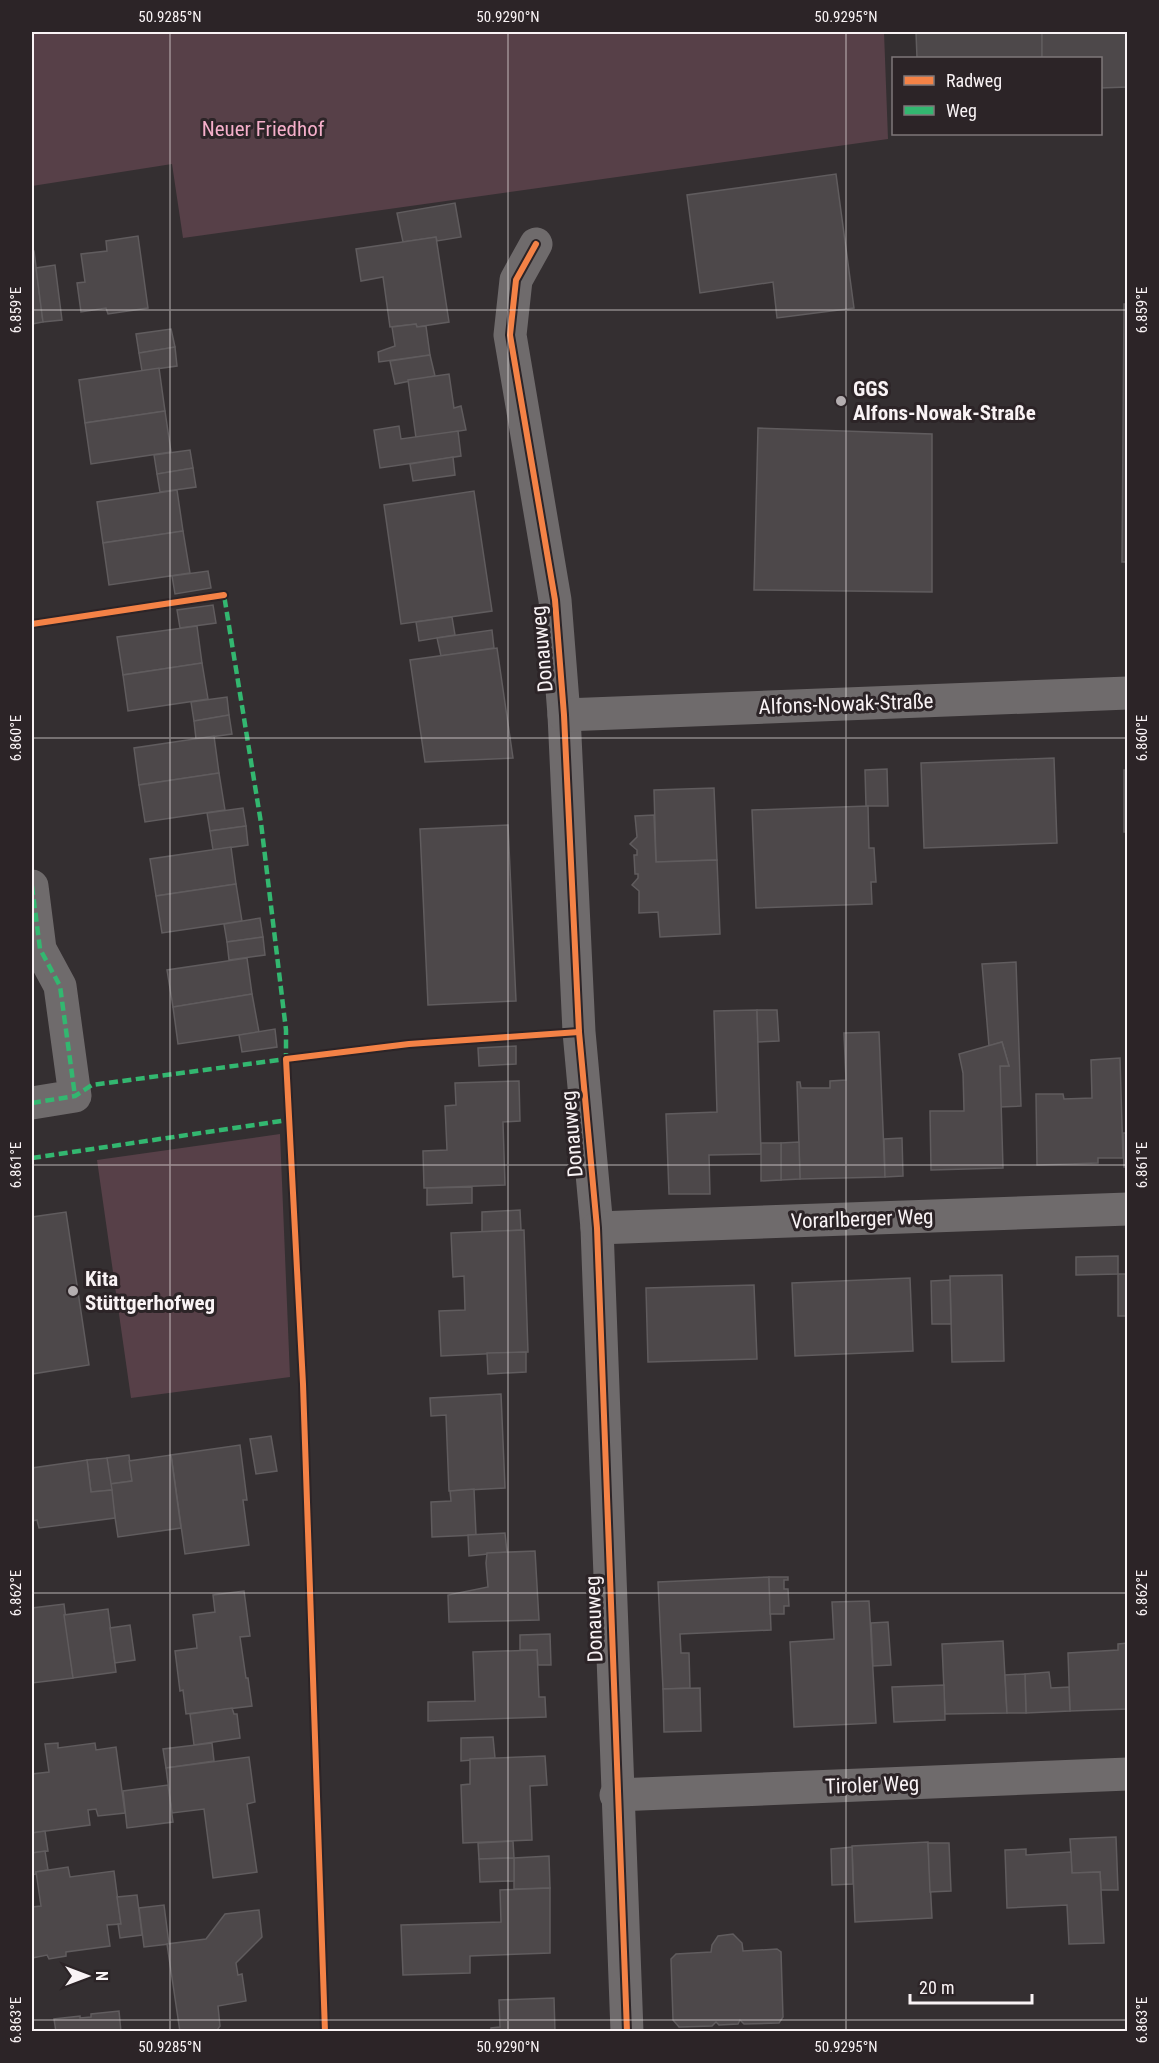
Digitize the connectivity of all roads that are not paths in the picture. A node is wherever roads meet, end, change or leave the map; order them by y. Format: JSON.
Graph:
{"nodes":[{"id":1,"x":536,"y":244,"type":"dead end"},
{"id":2,"x":1128,"y":693,"type":"edge"},
{"id":3,"x":564,"y":715,"type":"junction"},
{"id":4,"x":32,"y":886,"type":"edge"},
{"id":5,"x":32,"y":1103,"type":"edge"},
{"id":6,"x":1128,"y":1209,"type":"edge"},
{"id":7,"x":597,"y":1228,"type":"junction"},
{"id":8,"x":1128,"y":1774,"type":"edge"},
{"id":9,"x":616,"y":1795,"type":"junction"},
{"id":10,"x":627,"y":2031,"type":"edge"}],
"edges":[{"from":1,"to":3,"type":"street","name":"Donauweg"},
{"from":2,"to":3,"type":"street","name":"Alfons-Nowak-Straße"},
{"from":3,"to":7,"type":"street","name":"Donauweg"},
{"from":4,"to":5,"type":"street"},
{"from":6,"to":7,"type":"street","name":"Vorarlberger Weg"},
{"from":7,"to":9,"type":"street","name":"Donauweg"},
{"from":8,"to":9,"type":"street","name":"Tiroler Weg"},
{"from":9,"to":10,"type":"street","name":"Donauweg"}]}
